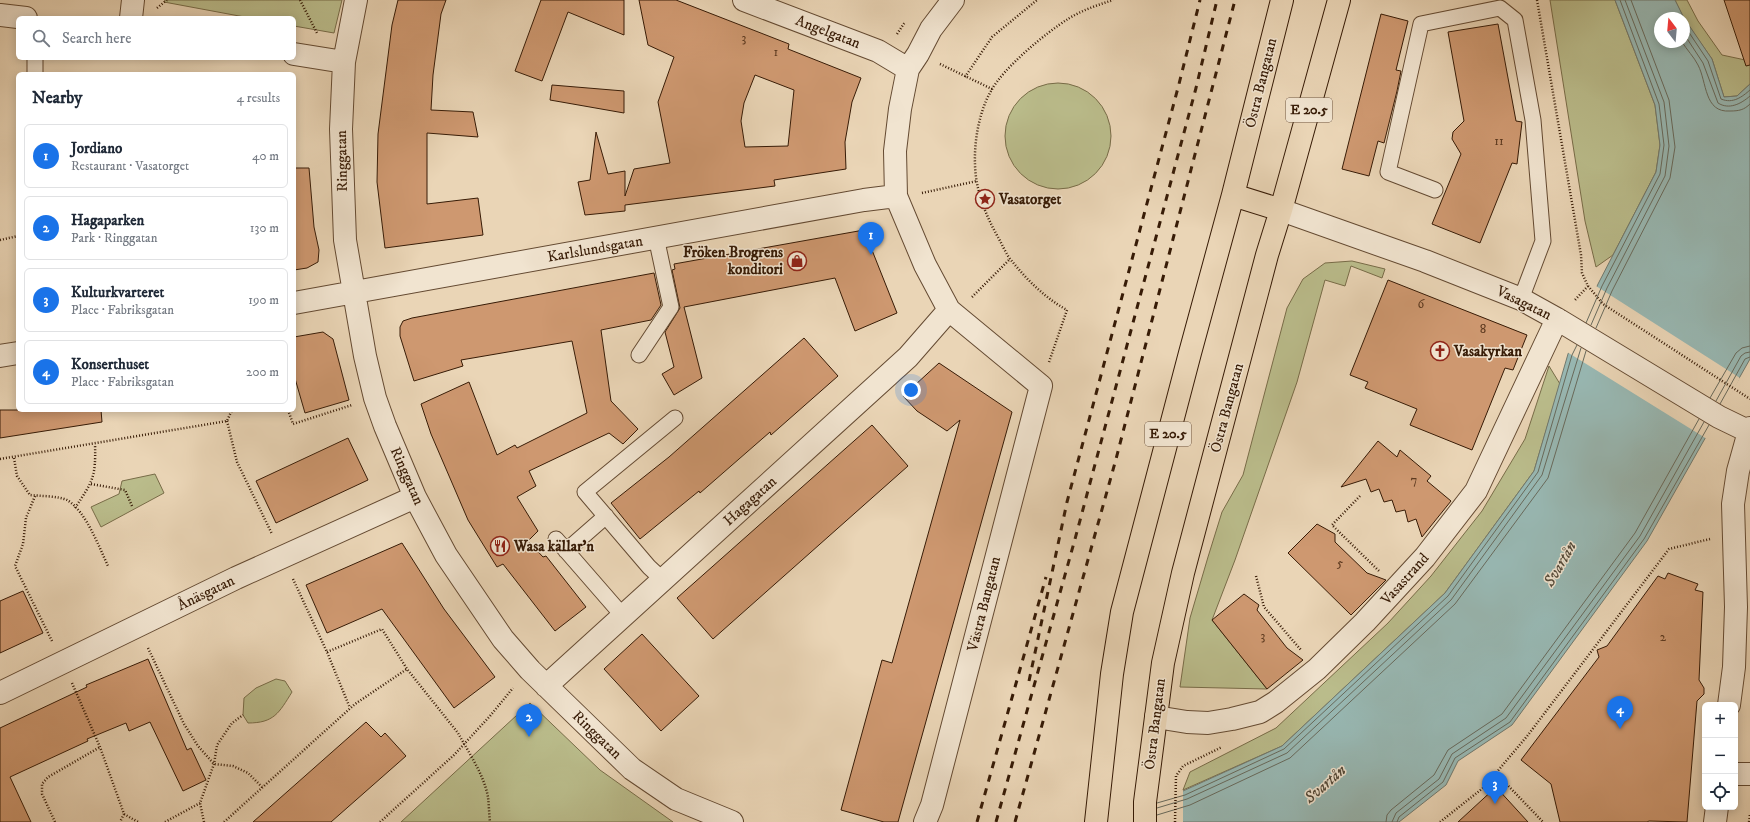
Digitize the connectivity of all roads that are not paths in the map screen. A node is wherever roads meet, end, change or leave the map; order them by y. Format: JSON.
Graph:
{"nodes":[{"id":1,"x":133,"y":0,"type":"edge"},
{"id":2,"x":356,"y":0,"type":"edge"},
{"id":3,"x":744,"y":0,"type":"edge"},
{"id":4,"x":953,"y":0,"type":"edge"},
{"id":5,"x":1337,"y":5,"type":"edge"},
{"id":6,"x":1280,"y":9,"type":"edge"},
{"id":7,"x":0,"y":15,"type":"edge"},
{"id":8,"x":131,"y":16,"type":"edge"},
{"id":9,"x":16,"y":17,"type":"edge"},
{"id":10,"x":296,"y":54,"type":"edge"},
{"id":11,"x":35,"y":60,"type":"edge"},
{"id":12,"x":338,"y":61,"type":"junction"},
{"id":13,"x":913,"y":62,"type":"junction"},
{"id":14,"x":35,"y":72,"type":"edge"},
{"id":15,"x":1435,"y":190,"type":"dead end"},
{"id":16,"x":1233,"y":195,"type":"junction"},
{"id":17,"x":896,"y":196,"type":"junction"},
{"id":18,"x":1281,"y":210,"type":"junction"},
{"id":19,"x":656,"y":237,"type":"junction"},
{"id":20,"x":355,"y":291,"type":"junction"},
{"id":21,"x":1521,"y":299,"type":"junction"},
{"id":22,"x":296,"y":303,"type":"edge"},
{"id":23,"x":949,"y":310,"type":"junction"},
{"id":24,"x":1557,"y":319,"type":"junction"},
{"id":25,"x":16,"y":353,"type":"edge"},
{"id":26,"x":0,"y":356,"type":"edge"},
{"id":27,"x":639,"y":356,"type":"dead end"},
{"id":28,"x":675,"y":418,"type":"dead end"},
{"id":29,"x":1749,"y":430,"type":"edge"},
{"id":30,"x":415,"y":497,"type":"junction"},
{"id":31,"x":606,"y":516,"type":"junction"},
{"id":32,"x":556,"y":539,"type":"dead end"},
{"id":33,"x":566,"y":551,"type":"junction"},
{"id":34,"x":663,"y":580,"type":"junction"},
{"id":35,"x":623,"y":616,"type":"junction"},
{"id":36,"x":546,"y":686,"type":"junction"},
{"id":37,"x":0,"y":693,"type":"edge"},
{"id":38,"x":1729,"y":702,"type":"edge"},
{"id":39,"x":1156,"y":717,"type":"junction"},
{"id":40,"x":1738,"y":774,"type":"edge"},
{"id":41,"x":1750,"y":774,"type":"edge"},
{"id":42,"x":1717,"y":810,"type":"edge"},
{"id":43,"x":1145,"y":812,"type":"edge"},
{"id":44,"x":1096,"y":819,"type":"edge"},
{"id":45,"x":732,"y":822,"type":"edge"},
{"id":46,"x":925,"y":822,"type":"edge"},
{"id":47,"x":1715,"y":822,"type":"edge"}],
"edges":[{"from":1,"to":8,"type":"street"},
{"from":2,"to":12,"type":"street","name":"Ringgatan"},
{"from":3,"to":13,"type":"street","name":"Angelgatan"},
{"from":4,"to":13,"type":"street"},
{"from":5,"to":18,"type":"main road","name":"Östra Bangatan","number":"E 20.5"},
{"from":6,"to":16,"type":"main road","name":"Östra Bangatan","number":"E 20.5"},
{"from":7,"to":9,"type":"street"},
{"from":10,"to":12,"type":"street"},
{"from":11,"to":14,"type":"lane"},
{"from":12,"to":20,"type":"street","name":"Ringgatan"},
{"from":13,"to":17,"type":"street"},
{"from":15,"to":21,"type":"lane"},
{"from":16,"to":18,"type":"main road"},
{"from":16,"to":44,"type":"main road","name":"Östra Bangatan","number":"E 20.5"},
{"from":17,"to":19,"type":"street","name":"Karlslundsgatan"},
{"from":17,"to":23,"type":"street"},
{"from":18,"to":21,"type":"street","name":"Vasagatan"},
{"from":18,"to":39,"type":"main road","name":"Östra Bangatan","number":"E 20.5"},
{"from":19,"to":20,"type":"street","name":"Karlslundsgatan"},
{"from":19,"to":27,"type":"lane"},
{"from":20,"to":22,"type":"street","name":"Karlslundsgatan"},
{"from":20,"to":30,"type":"street","name":"Ringgatan"},
{"from":21,"to":24,"type":"street","name":"Vasagatan"},
{"from":23,"to":34,"type":"street","name":"Hagagatan"},
{"from":23,"to":46,"type":"street","name":"Västra Bangatan"},
{"from":24,"to":29,"type":"street","name":"Vasagatan"},
{"from":24,"to":39,"type":"street","name":"Vasastrand"},
{"from":25,"to":26,"type":"street"},
{"from":28,"to":31,"type":"lane"},
{"from":29,"to":38,"type":"street"},
{"from":30,"to":36,"type":"street","name":"Ringgatan"},
{"from":30,"to":37,"type":"street","name":"Ånäsgatan"},
{"from":31,"to":33,"type":"lane"},
{"from":31,"to":34,"type":"lane"},
{"from":32,"to":33,"type":"lane"},
{"from":33,"to":35,"type":"lane"},
{"from":34,"to":35,"type":"street","name":"Hagagatan"},
{"from":35,"to":36,"type":"street","name":"Hagagatan"},
{"from":36,"to":45,"type":"street","name":"Ringgatan"},
{"from":39,"to":43,"type":"main road","name":"Östra Bangatan","number":"E 20.5"},
{"from":40,"to":41,"type":"street"},
{"from":42,"to":47,"type":"street"}]}
